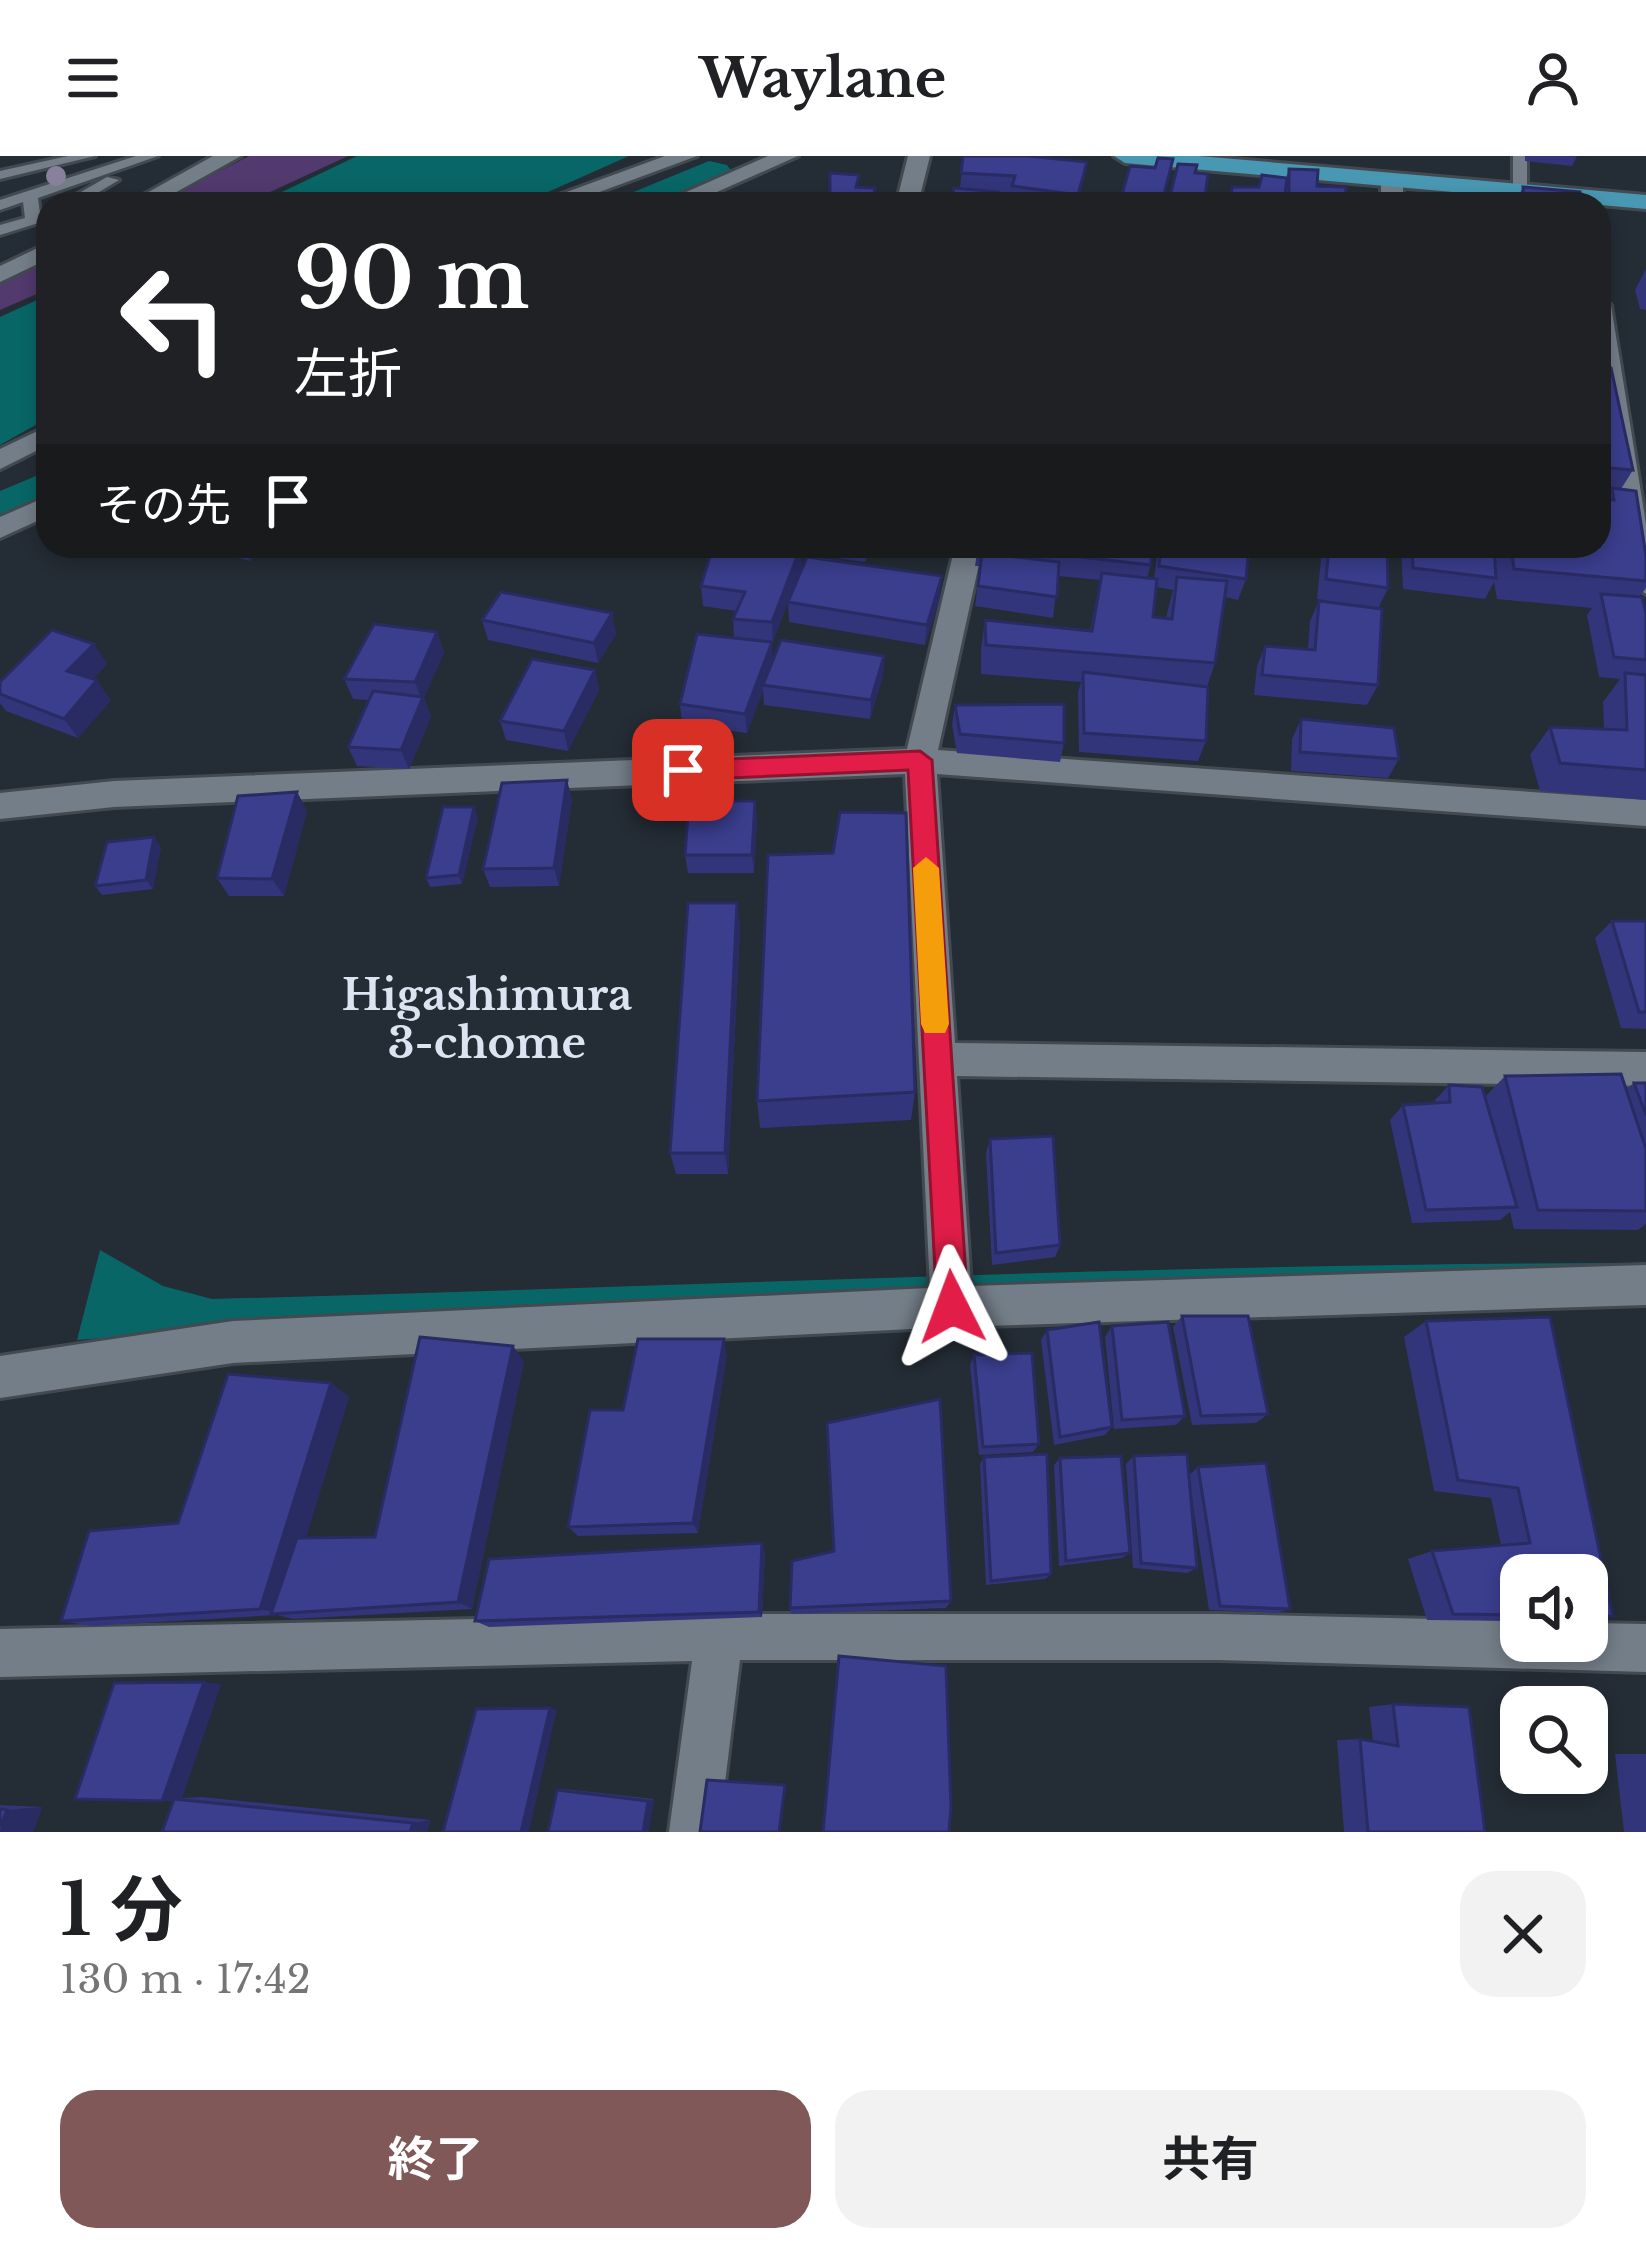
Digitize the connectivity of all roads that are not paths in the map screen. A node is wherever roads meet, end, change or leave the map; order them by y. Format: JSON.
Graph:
{"nodes":[{"id":1,"x":88,"y":156,"type":"edge"},
{"id":2,"x":230,"y":156,"type":"edge"},
{"id":3,"x":686,"y":156,"type":"edge"},
{"id":4,"x":722,"y":156,"type":"edge"},
{"id":5,"x":787,"y":156,"type":"edge"},
{"id":6,"x":920,"y":156,"type":"edge"},
{"id":7,"x":1125,"y":156,"type":"edge"},
{"id":8,"x":1520,"y":156,"type":"edge"},
{"id":9,"x":150,"y":157,"type":"edge"},
{"id":10,"x":1293,"y":164,"type":"edge"},
{"id":11,"x":5,"y":168,"type":"edge"},
{"id":12,"x":757,"y":168,"type":"junction"},
{"id":13,"x":39,"y":192,"type":"edge"},
{"id":14,"x":89,"y":192,"type":"edge"},
{"id":15,"x":161,"y":192,"type":"edge"},
{"id":16,"x":580,"y":192,"type":"edge"},
{"id":17,"x":699,"y":192,"type":"edge"},
{"id":18,"x":910,"y":192,"type":"edge"},
{"id":19,"x":1392,"y":192,"type":"edge"},
{"id":20,"x":1520,"y":192,"type":"joint"},
{"id":21,"x":14,"y":200,"type":"edge"},
{"id":22,"x":1611,"y":201,"type":"edge"},
{"id":23,"x":1646,"y":202,"type":"edge"},
{"id":24,"x":36,"y":219,"type":"edge"},
{"id":25,"x":0,"y":230,"type":"edge"},
{"id":26,"x":36,"y":256,"type":"edge"},
{"id":27,"x":0,"y":275,"type":"edge"},
{"id":28,"x":1611,"y":387,"type":"edge"},
{"id":29,"x":36,"y":440,"type":"edge"},
{"id":30,"x":0,"y":460,"type":"edge"},
{"id":31,"x":36,"y":511,"type":"edge"},
{"id":32,"x":1611,"y":514,"type":"edge"},
{"id":33,"x":1630,"y":516,"type":"junction"},
{"id":34,"x":0,"y":529,"type":"edge"},
{"id":35,"x":966,"y":558,"type":"edge"},
{"id":36,"x":1646,"y":584,"type":"edge"},
{"id":37,"x":920,"y":760,"type":"junction"},
{"id":38,"x":0,"y":806,"type":"edge"},
{"id":39,"x":1646,"y":813,"type":"edge"},
{"id":40,"x":937,"y":1059,"type":"junction"},
{"id":41,"x":1646,"y":1069,"type":"edge"},
{"id":42,"x":1646,"y":1285,"type":"edge"},
{"id":43,"x":952,"y":1307,"type":"junction"},
{"id":44,"x":0,"y":1377,"type":"edge"},
{"id":45,"x":719,"y":1637,"type":"junction"},
{"id":46,"x":1646,"y":1648,"type":"edge"},
{"id":47,"x":0,"y":1653,"type":"edge"},
{"id":48,"x":694,"y":1832,"type":"edge"}],
"edges":[{"from":1,"to":11,"type":"lane"},
{"from":2,"to":15,"type":"street"},
{"from":3,"to":16,"type":"street"},
{"from":4,"to":12,"type":"street"},
{"from":5,"to":12,"type":"street"},
{"from":6,"to":18,"type":"street"},
{"from":7,"to":10,"type":"main road"},
{"from":8,"to":20,"type":"lane"},
{"from":9,"to":13,"type":"lane"},
{"from":9,"to":14,"type":"lane"},
{"from":10,"to":19,"type":"main road"},
{"from":11,"to":21,"type":"lane"},
{"from":12,"to":17,"type":"street"},
{"from":19,"to":20,"type":"main road"},
{"from":22,"to":23,"type":"main road"},
{"from":24,"to":25,"type":"lane"},
{"from":26,"to":27,"type":"street"},
{"from":28,"to":33,"type":"street"},
{"from":29,"to":30,"type":"street"},
{"from":31,"to":34,"type":"street"},
{"from":32,"to":33,"type":"street"},
{"from":33,"to":36,"type":"street"},
{"from":35,"to":37,"type":"street"},
{"from":37,"to":38,"type":"street"},
{"from":37,"to":39,"type":"street"},
{"from":37,"to":40,"type":"street"},
{"from":40,"to":41,"type":"street"},
{"from":40,"to":43,"type":"street"},
{"from":42,"to":43,"type":"street"},
{"from":43,"to":44,"type":"street"},
{"from":45,"to":46,"type":"street"},
{"from":45,"to":47,"type":"street"},
{"from":45,"to":48,"type":"street"}]}
